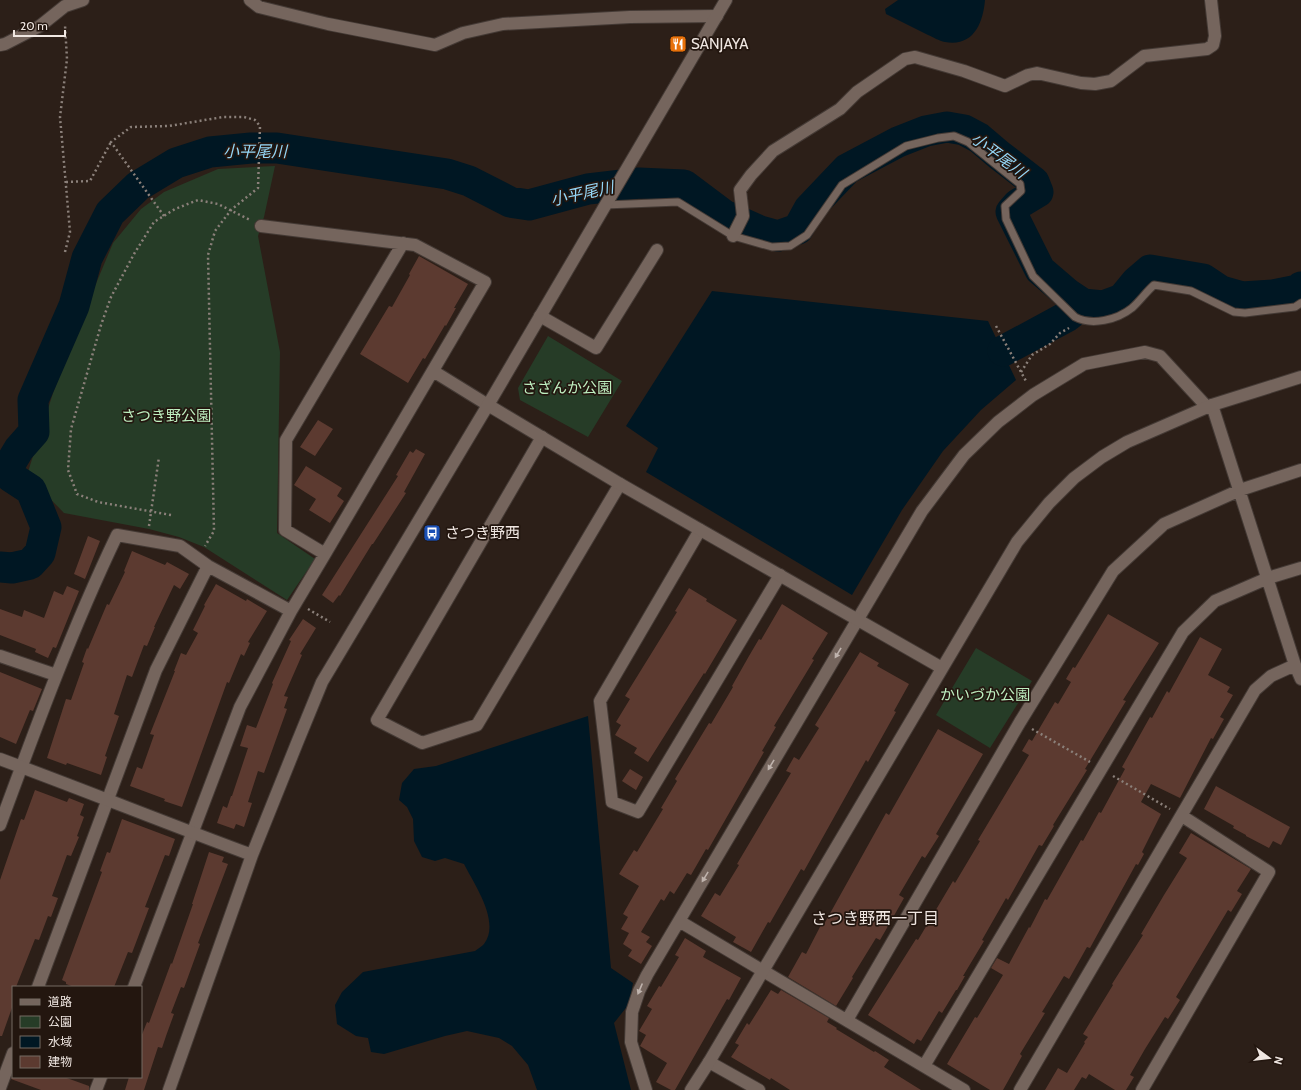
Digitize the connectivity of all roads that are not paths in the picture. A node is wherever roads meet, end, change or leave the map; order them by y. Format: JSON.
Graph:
{"nodes":[{"id":1,"x":83,"y":0,"type":"edge"},
{"id":2,"x":250,"y":0,"type":"edge"},
{"id":3,"x":726,"y":0,"type":"edge"},
{"id":4,"x":1211,"y":0,"type":"edge"},
{"id":5,"x":717,"y":16,"type":"junction"},
{"id":6,"x":0,"y":45,"type":"edge"},
{"id":7,"x":606,"y":205,"type":"junction"},
{"id":8,"x":261,"y":226,"type":"road end"},
{"id":9,"x":733,"y":236,"type":"junction"},
{"id":10,"x":403,"y":243,"type":"junction"},
{"id":11,"x":657,"y":250,"type":"dead end"},
{"id":12,"x":1301,"y":303,"type":"edge"},
{"id":13,"x":540,"y":316,"type":"junction"},
{"id":14,"x":433,"y":371,"type":"junction"},
{"id":15,"x":1301,"y":377,"type":"edge"},
{"id":16,"x":488,"y":405,"type":"junction"},
{"id":17,"x":1210,"y":407,"type":"junction"},
{"id":18,"x":542,"y":437,"type":"junction"},
{"id":19,"x":1301,"y":470,"type":"edge"},
{"id":20,"x":620,"y":484,"type":"junction"},
{"id":21,"x":1240,"y":490,"type":"junction"},
{"id":22,"x":700,"y":530,"type":"junction"},
{"id":23,"x":325,"y":554,"type":"junction"},
{"id":24,"x":208,"y":566,"type":"junction"},
{"id":25,"x":1301,"y":568,"type":"edge"},
{"id":26,"x":780,"y":575,"type":"junction"},
{"id":27,"x":1268,"y":578,"type":"junction"},
{"id":28,"x":293,"y":606,"type":"junction"},
{"id":29,"x":858,"y":620,"type":"junction"},
{"id":30,"x":0,"y":656,"type":"edge"},
{"id":31,"x":1295,"y":665,"type":"junction"},
{"id":32,"x":942,"y":668,"type":"junction"},
{"id":33,"x":56,"y":675,"type":"junction"},
{"id":34,"x":1301,"y":678,"type":"edge"},
{"id":35,"x":0,"y":759,"type":"edge"},
{"id":36,"x":22,"y":767,"type":"junction"},
{"id":37,"x":108,"y":799,"type":"junction"},
{"id":38,"x":1182,"y":816,"type":"junction"},
{"id":39,"x":0,"y":825,"type":"edge"},
{"id":40,"x":192,"y":833,"type":"junction"},
{"id":41,"x":252,"y":855,"type":"junction"},
{"id":42,"x":679,"y":921,"type":"junction"},
{"id":43,"x":763,"y":970,"type":"junction"},
{"id":44,"x":38,"y":986,"type":"edge"},
{"id":45,"x":134,"y":986,"type":"edge"},
{"id":46,"x":847,"y":1020,"type":"junction"},
{"id":47,"x":12,"y":1056,"type":"edge"},
{"id":48,"x":708,"y":1062,"type":"junction"},
{"id":49,"x":924,"y":1066,"type":"junction"},
{"id":50,"x":101,"y":1078,"type":"edge"},
{"id":51,"x":0,"y":1088,"type":"edge"},
{"id":52,"x":96,"y":1090,"type":"edge"},
{"id":53,"x":169,"y":1090,"type":"edge"},
{"id":54,"x":646,"y":1090,"type":"edge"},
{"id":55,"x":691,"y":1090,"type":"edge"},
{"id":56,"x":759,"y":1090,"type":"edge"},
{"id":57,"x":964,"y":1090,"type":"edge"},
{"id":58,"x":1020,"y":1090,"type":"edge"},
{"id":59,"x":1142,"y":1090,"type":"edge"}],
"edges":[{"from":1,"to":6,"type":"street"},
{"from":2,"to":5,"type":"street"},
{"from":3,"to":5,"type":"street"},
{"from":4,"to":9,"type":"street"},
{"from":5,"to":7,"type":"street"},
{"from":7,"to":9,"type":"lane"},
{"from":7,"to":13,"type":"street"},
{"from":8,"to":10,"type":"street"},
{"from":9,"to":12,"type":"lane"},
{"from":10,"to":14,"type":"street"},
{"from":10,"to":23,"type":"street"},
{"from":11,"to":13,"type":"street"},
{"from":13,"to":16,"type":"street"},
{"from":14,"to":16,"type":"street"},
{"from":14,"to":23,"type":"street"},
{"from":15,"to":17,"type":"street"},
{"from":16,"to":18,"type":"street"},
{"from":16,"to":41,"type":"street"},
{"from":17,"to":21,"type":"street"},
{"from":17,"to":29,"type":"street"},
{"from":17,"to":32,"type":"street"},
{"from":18,"to":20,"type":"street"},
{"from":18,"to":20,"type":"street"},
{"from":19,"to":21,"type":"street"},
{"from":20,"to":22,"type":"street"},
{"from":21,"to":27,"type":"street"},
{"from":21,"to":46,"type":"street"},
{"from":22,"to":26,"type":"street"},
{"from":22,"to":26,"type":"street"},
{"from":23,"to":28,"type":"street"},
{"from":24,"to":28,"type":"street"},
{"from":24,"to":33,"type":"street"},
{"from":24,"to":37,"type":"street"},
{"from":25,"to":27,"type":"street"},
{"from":26,"to":29,"type":"street"},
{"from":27,"to":31,"type":"street"},
{"from":27,"to":49,"type":"street"},
{"from":28,"to":40,"type":"street"},
{"from":29,"to":32,"type":"street"},
{"from":29,"to":42,"type":"street","one_way":true},
{"from":30,"to":33,"type":"street"},
{"from":31,"to":34,"type":"street"},
{"from":31,"to":38,"type":"street"},
{"from":32,"to":43,"type":"street"},
{"from":33,"to":36,"type":"street"},
{"from":35,"to":36,"type":"street"},
{"from":36,"to":37,"type":"street"},
{"from":36,"to":39,"type":"street"},
{"from":37,"to":40,"type":"street"},
{"from":37,"to":44,"type":"street"},
{"from":38,"to":58,"type":"street"},
{"from":38,"to":59,"type":"street"},
{"from":40,"to":41,"type":"street"},
{"from":40,"to":45,"type":"street"},
{"from":41,"to":53,"type":"street"},
{"from":42,"to":43,"type":"street"},
{"from":42,"to":54,"type":"street","one_way":true},
{"from":43,"to":46,"type":"street"},
{"from":43,"to":48,"type":"street"},
{"from":46,"to":49,"type":"street"},
{"from":47,"to":51,"type":"street"},
{"from":48,"to":55,"type":"street"},
{"from":48,"to":56,"type":"street"},
{"from":49,"to":57,"type":"street"},
{"from":50,"to":52,"type":"street"}]}
